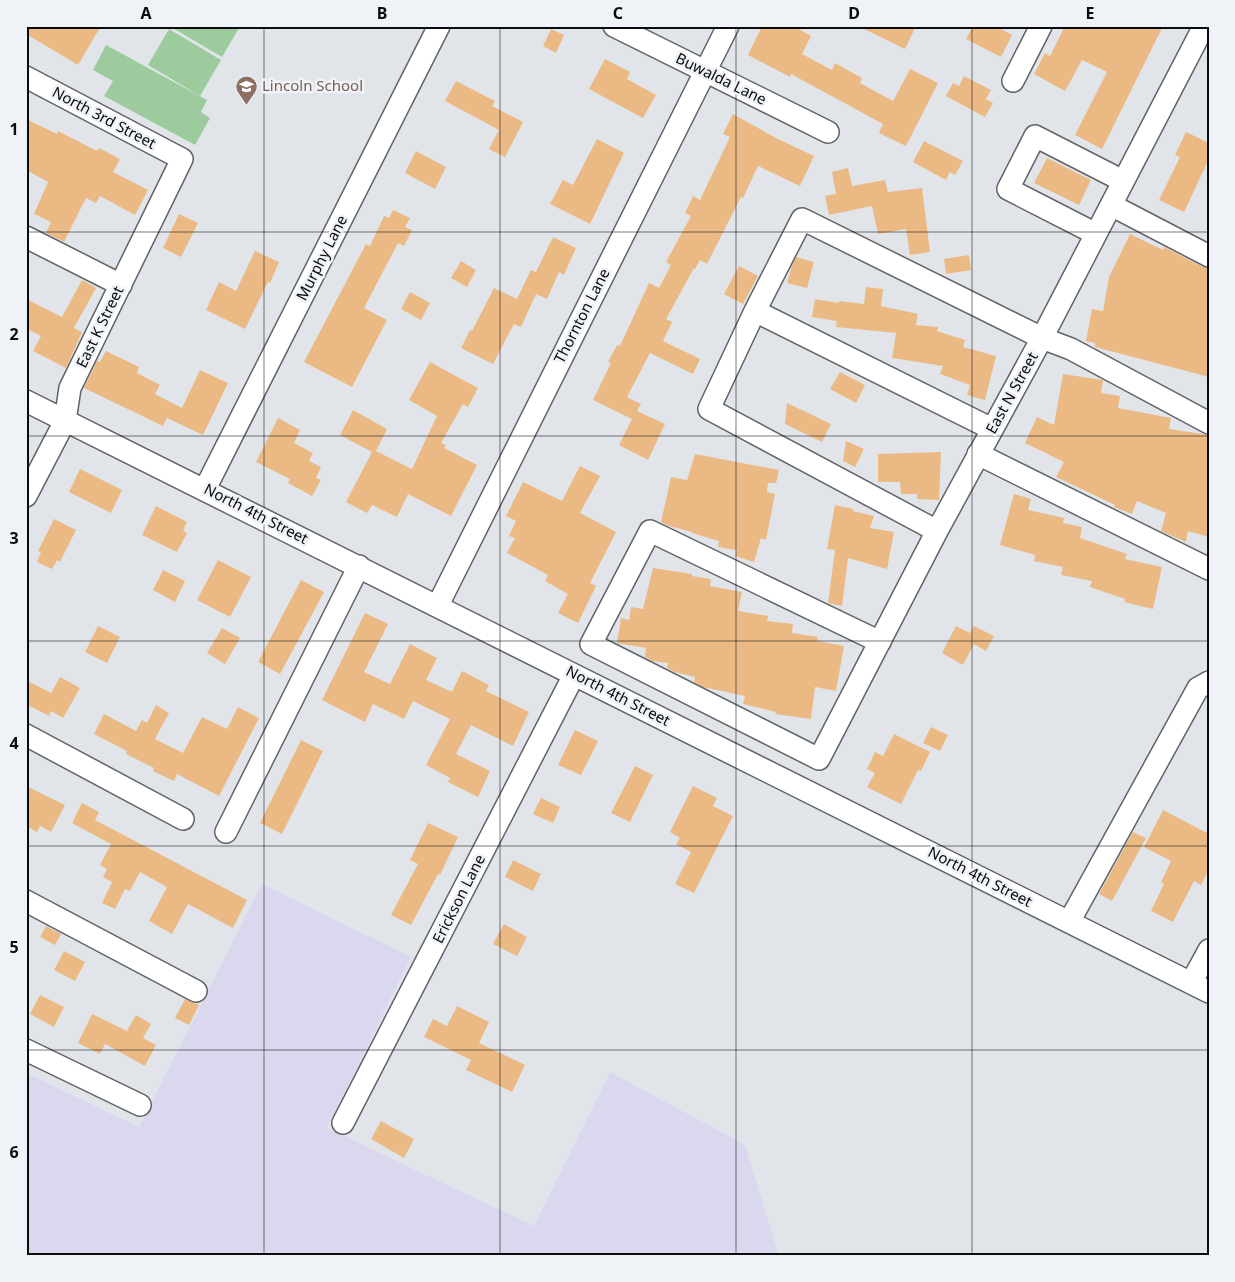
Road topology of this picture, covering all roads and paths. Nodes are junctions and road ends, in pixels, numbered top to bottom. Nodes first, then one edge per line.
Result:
1 (439, 26) edge
2 (614, 26) edge
3 (728, 26) edge
4 (1040, 26) edge
5 (1204, 26) edge
6 (705, 71) junction
7 (26, 77) edge
8 (1013, 80) dead end
9 (828, 132) dead end
10 (182, 159) joint
11 (1123, 181) junction
12 (1111, 205) junction
13 (1096, 234) junction
14 (26, 237) edge
15 (1209, 256) edge
16 (120, 285) junction
17 (755, 312) junction
18 (1042, 338) junction
19 (26, 401) edge
20 (65, 421) junction
21 (1209, 423) edge
22 (992, 429) junction
23 (978, 454) junction
24 (205, 489) junction
25 (26, 496) edge
26 (937, 531) junction
27 (359, 566) junction
28 (1209, 569) edge
29 (438, 606) junction
30 (880, 642) junction
31 (574, 674) junction
32 (1209, 682) edge
33 (26, 735) edge
34 (183, 819) dead end
35 (226, 832) dead end
36 (26, 901) edge
37 (1069, 922) junction
38 (1209, 950) edge
39 (1200, 988) edge
40 (196, 991) dead end
41 (26, 1050) edge
42 (140, 1105) dead end
43 (343, 1123) dead end

1 - 24 street, Murphy Lane
2 - 6 street, Buwalda Lane
3 - 6 street, Thornton Lane
4 - 8 street
5 - 11 street, East N Street
6 - 9 street, Buwalda Lane
6 - 29 street, Thornton Lane
7 - 10 street, North 3rd Street
10 - 16 street, East K Street
11 - 12 street, East N Street
11 - 13 street
12 - 13 street, East N Street
12 - 15 street
13 - 18 street, East N Street
14 - 16 street
16 - 20 street, East K Street
17 - 18 street
17 - 22 street
17 - 26 street
18 - 21 street
18 - 22 street, East N Street
19 - 20 street, North 4th Street
20 - 24 street, North 4th Street
20 - 25 street, East K Street
22 - 23 street, East N Street
23 - 26 street, East N Street
23 - 28 street
24 - 27 street, North 4th Street
26 - 30 street, East N Street
27 - 29 street, North 4th Street
27 - 35 street
29 - 31 street, North 4th Street
30 - 30 street, East N Street
31 - 37 street, North 4th Street
31 - 43 street, Erickson Lane
32 - 37 street
33 - 34 street
36 - 40 street
37 - 39 street, North 4th Street
38 - 39 street
41 - 42 street

